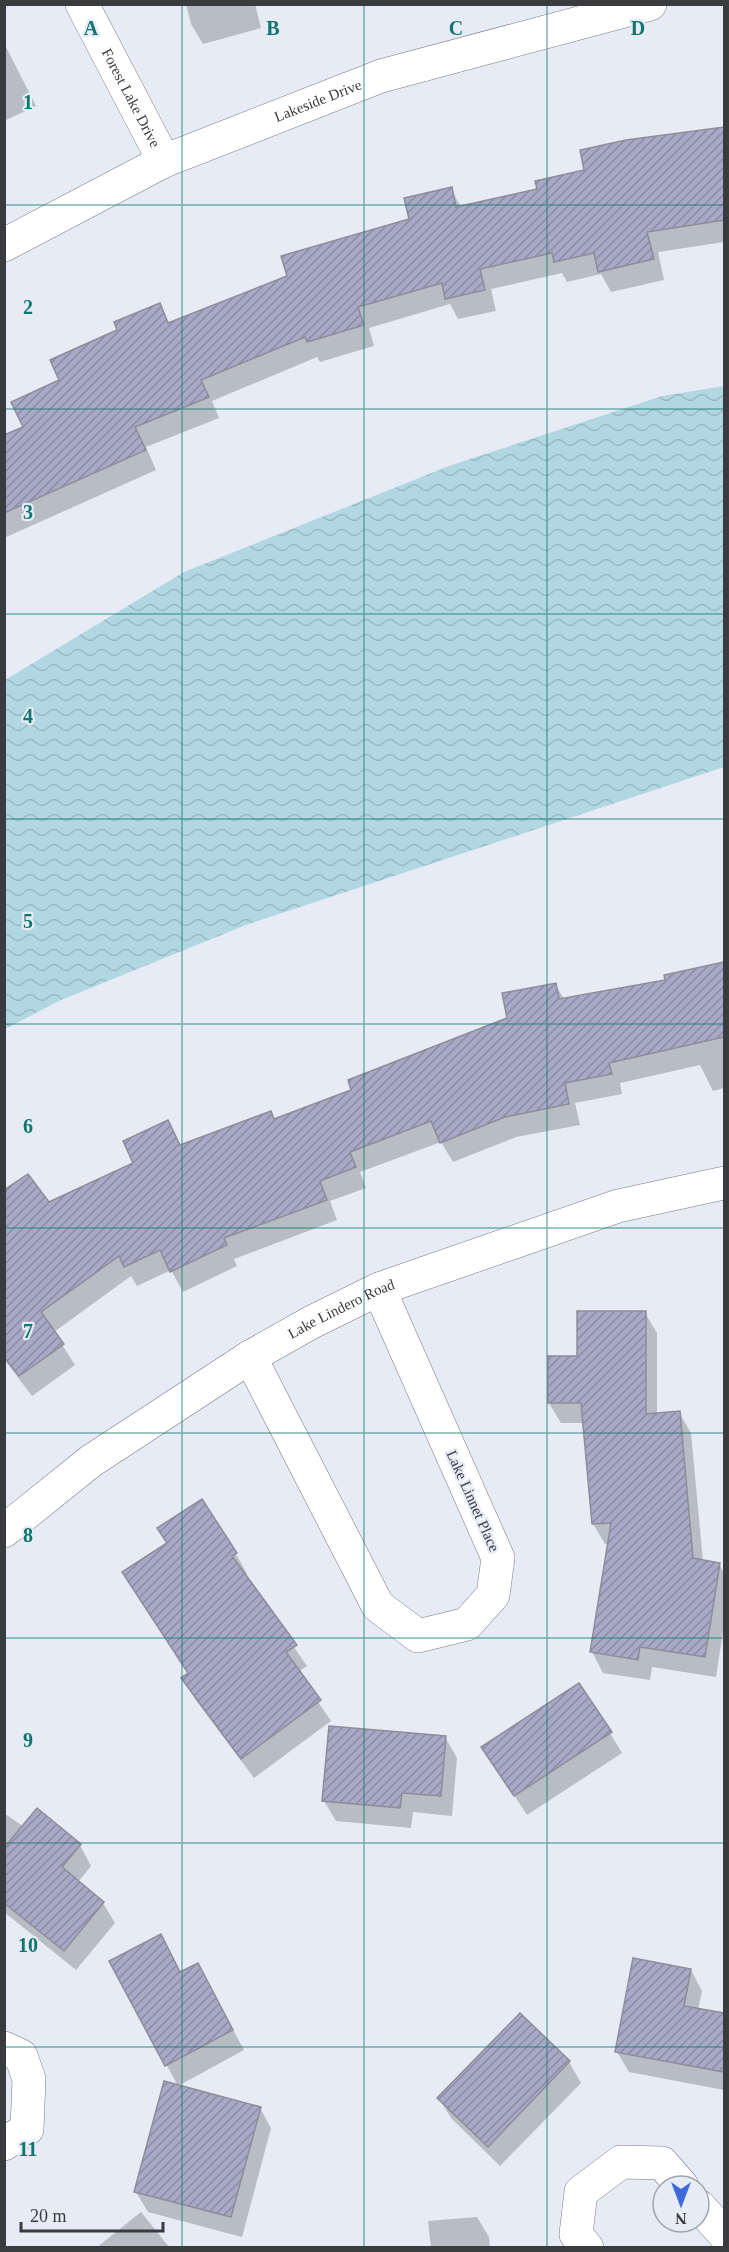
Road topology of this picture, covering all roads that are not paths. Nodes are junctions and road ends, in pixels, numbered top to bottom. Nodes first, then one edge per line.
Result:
1 (82, 4) edge
2 (650, 4) edge
3 (164, 161) junction
4 (4, 245) edge
5 (724, 1183) edge
6 (380, 1289) junction
7 (250, 1357) junction
8 (4, 1531) edge
9 (4, 2048) edge
10 (4, 2144) edge
11 (672, 2174) edge
12 (711, 2220) edge
13 (724, 2235) edge
14 (587, 2247) edge

1 - 3 street, Forest Lake Drive
2 - 3 street, Lakeside Drive
3 - 4 street, Lakeside Drive
5 - 6 street, Lake Lindero Road
6 - 7 street, Lake Lindero Road
6 - 7 street, Lake Linnet Place
7 - 8 street, Lake Lindero Road
9 - 10 street
11 - 14 street
12 - 13 street

